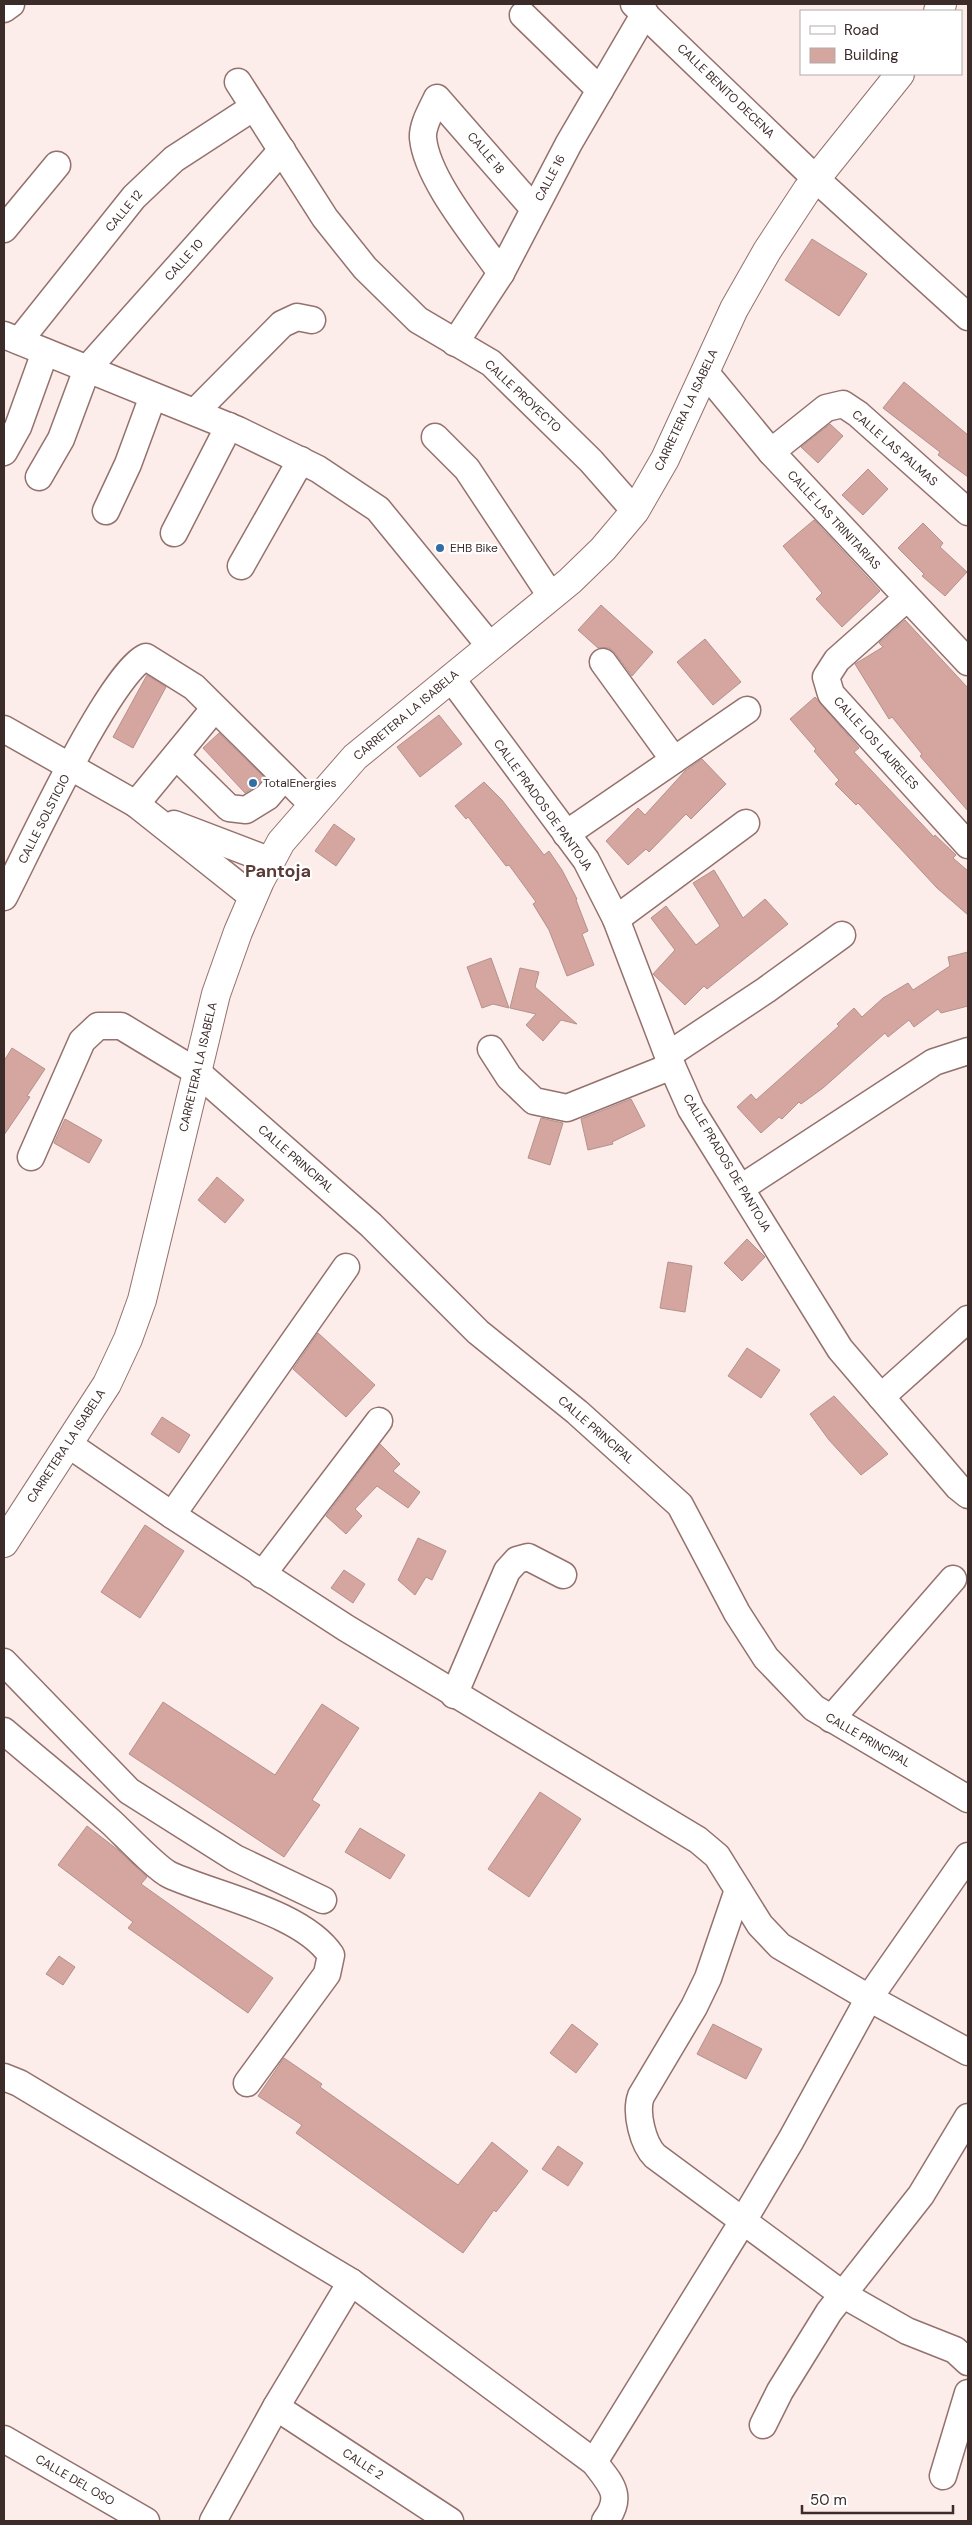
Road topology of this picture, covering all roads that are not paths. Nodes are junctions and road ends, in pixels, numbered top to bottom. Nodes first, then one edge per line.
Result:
1 (11, 4) edge
2 (640, 8) edge
3 (4, 9) edge
4 (523, 15) dead end
5 (899, 75) edge
6 (238, 82) dead end
7 (600, 90) junction
8 (254, 107) junction
9 (282, 150) junction
10 (57, 165) dead end
11 (816, 179) junction
12 (534, 209) junction
13 (4, 229) edge
14 (501, 273) junction
15 (968, 317) edge
16 (312, 320) dead end
17 (11, 338) edge
18 (455, 343) junction
19 (45, 352) junction
20 (87, 369) junction
21 (705, 372) junction
22 (153, 396) junction
23 (195, 412) junction
24 (229, 426) junction
25 (435, 437) dead end
26 (4, 452) edge
27 (771, 452) junction
28 (301, 460) junction
29 (39, 477) dead end
30 (106, 511) dead end
31 (635, 511) junction
32 (968, 512) edge
33 (174, 533) dead end
34 (241, 566) dead end
35 (551, 596) junction
36 (907, 598) junction
37 (490, 646) junction
38 (603, 662) dead end
39 (968, 662) edge
40 (451, 678) junction
41 (214, 709) junction
42 (747, 710) dead end
43 (4, 729) edge
44 (176, 756) junction
45 (674, 760) junction
46 (71, 768) junction
47 (284, 777) junction
48 (312, 804) junction
49 (143, 809) junction
50 (746, 823) dead end
51 (566, 834) junction
52 (968, 844) edge
53 (271, 861) junction
54 (4, 897) edge
55 (253, 897) junction
56 (616, 919) junction
57 (842, 935) dead end
58 (491, 1049) dead end
59 (968, 1051) edge
60 (670, 1060) junction
61 (197, 1072) junction
62 (31, 1157) dead end
63 (741, 1188) junction
64 (346, 1267) dead end
65 (968, 1319) edge
66 (881, 1397) junction
67 (379, 1421) dead end
68 (68, 1444) junction
69 (968, 1495) edge
70 (172, 1515) junction
71 (4, 1543) edge
72 (262, 1575) junction
73 (563, 1575) dead end
74 (953, 1579) dead end
75 (4, 1662) edge
76 (454, 1695) junction
77 (830, 1718) junction
78 (4, 1731) edge
79 (968, 1799) edge
80 (968, 1856) edge
81 (738, 1890) junction
82 (322, 1900) dead end
83 (869, 1998) junction
84 (968, 2052) edge
85 (4, 2077) edge
86 (247, 2082) dead end
87 (968, 2117) edge
88 (743, 2221) junction
89 (351, 2282) junction
90 (842, 2294) junction
91 (968, 2362) edge
92 (968, 2393) edge
93 (276, 2407) junction
94 (763, 2425) dead end
95 (4, 2439) edge
96 (594, 2462) junction
97 (943, 2476) dead end
98 (146, 2521) edge
99 (212, 2521) edge
100 (450, 2521) edge
101 (605, 2521) edge

1 - 3 street
2 - 7 street, CALLE 16
2 - 11 street, CALLE BENITO DECENA
4 - 7 street
5 - 11 main road, CARRETERA LA ISABELA
6 - 8 street, CALLE PROYECTO
7 - 12 street, CALLE 16
8 - 9 street, CALLE PROYECTO
8 - 17 street, CALLE 12
9 - 18 street, CALLE PROYECTO
9 - 20 street, CALLE 10
10 - 13 street
11 - 15 street, CALLE BENITO DECENA
11 - 21 main road, CARRETERA LA ISABELA
12 - 14 street, CALLE 16
12 - 14 street, CALLE 18
14 - 18 street, CALLE 16
16 - 23 street
17 - 19 street
18 - 31 street, CALLE PROYECTO
19 - 20 street
19 - 26 street
20 - 22 street
20 - 29 street
21 - 27 street, CALLE LAS TRINITARIAS
21 - 31 main road, CARRETERA LA ISABELA
22 - 23 street
22 - 30 street
23 - 24 street
24 - 28 street
24 - 33 street
25 - 35 street
27 - 32 street, CALLE LAS PALMAS
27 - 36 street, CALLE LAS TRINITARIAS
28 - 34 street
28 - 37 street
31 - 35 main road, CARRETERA LA ISABELA
35 - 37 main road, CARRETERA LA ISABELA
36 - 39 street, CALLE LAS TRINITARIAS
36 - 52 street, CALLE LOS LAURELES
37 - 40 main road, CARRETERA LA ISABELA
38 - 45 street
40 - 48 main road, CARRETERA LA ISABELA
40 - 51 street, CALLE PRADOS DE PANTOJA
41 - 44 street
41 - 46 street, CALLE SOLSTICIO
41 - 47 street
42 - 45 street
43 - 46 street
44 - 47 street
44 - 49 street
45 - 51 street
46 - 49 street
46 - 54 street, CALLE SOLSTICIO
47 - 48 street
48 - 53 main road, CARRETERA LA ISABELA
49 - 53 street
49 - 55 street
50 - 56 street
51 - 56 street, CALLE PRADOS DE PANTOJA
53 - 55 main road, CARRETERA LA ISABELA
55 - 61 main road, CARRETERA LA ISABELA
56 - 60 street, CALLE PRADOS DE PANTOJA
57 - 60 street
58 - 60 street
59 - 63 street
60 - 63 street, CALLE PRADOS DE PANTOJA
61 - 62 street, CALLE PRINCIPAL
61 - 68 main road, CARRETERA LA ISABELA
61 - 77 street, CALLE PRINCIPAL
63 - 66 street, CALLE PRADOS DE PANTOJA
64 - 70 street
65 - 66 street
66 - 69 street, CALLE PRADOS DE PANTOJA
67 - 72 street
68 - 70 street
68 - 71 main road, CARRETERA LA ISABELA
70 - 72 street
72 - 76 street
73 - 76 street
74 - 77 street
75 - 82 street
76 - 81 street
77 - 79 street, CALLE PRINCIPAL
78 - 86 street
80 - 83 street
81 - 83 street
81 - 88 street
83 - 84 street
83 - 88 street
85 - 89 street
87 - 90 street
88 - 90 street
88 - 96 street
89 - 93 street
89 - 96 street
90 - 91 street
90 - 94 street
92 - 97 street
93 - 99 street
93 - 100 street, CALLE 2
95 - 98 street, CALLE DEL OSO
96 - 101 street

